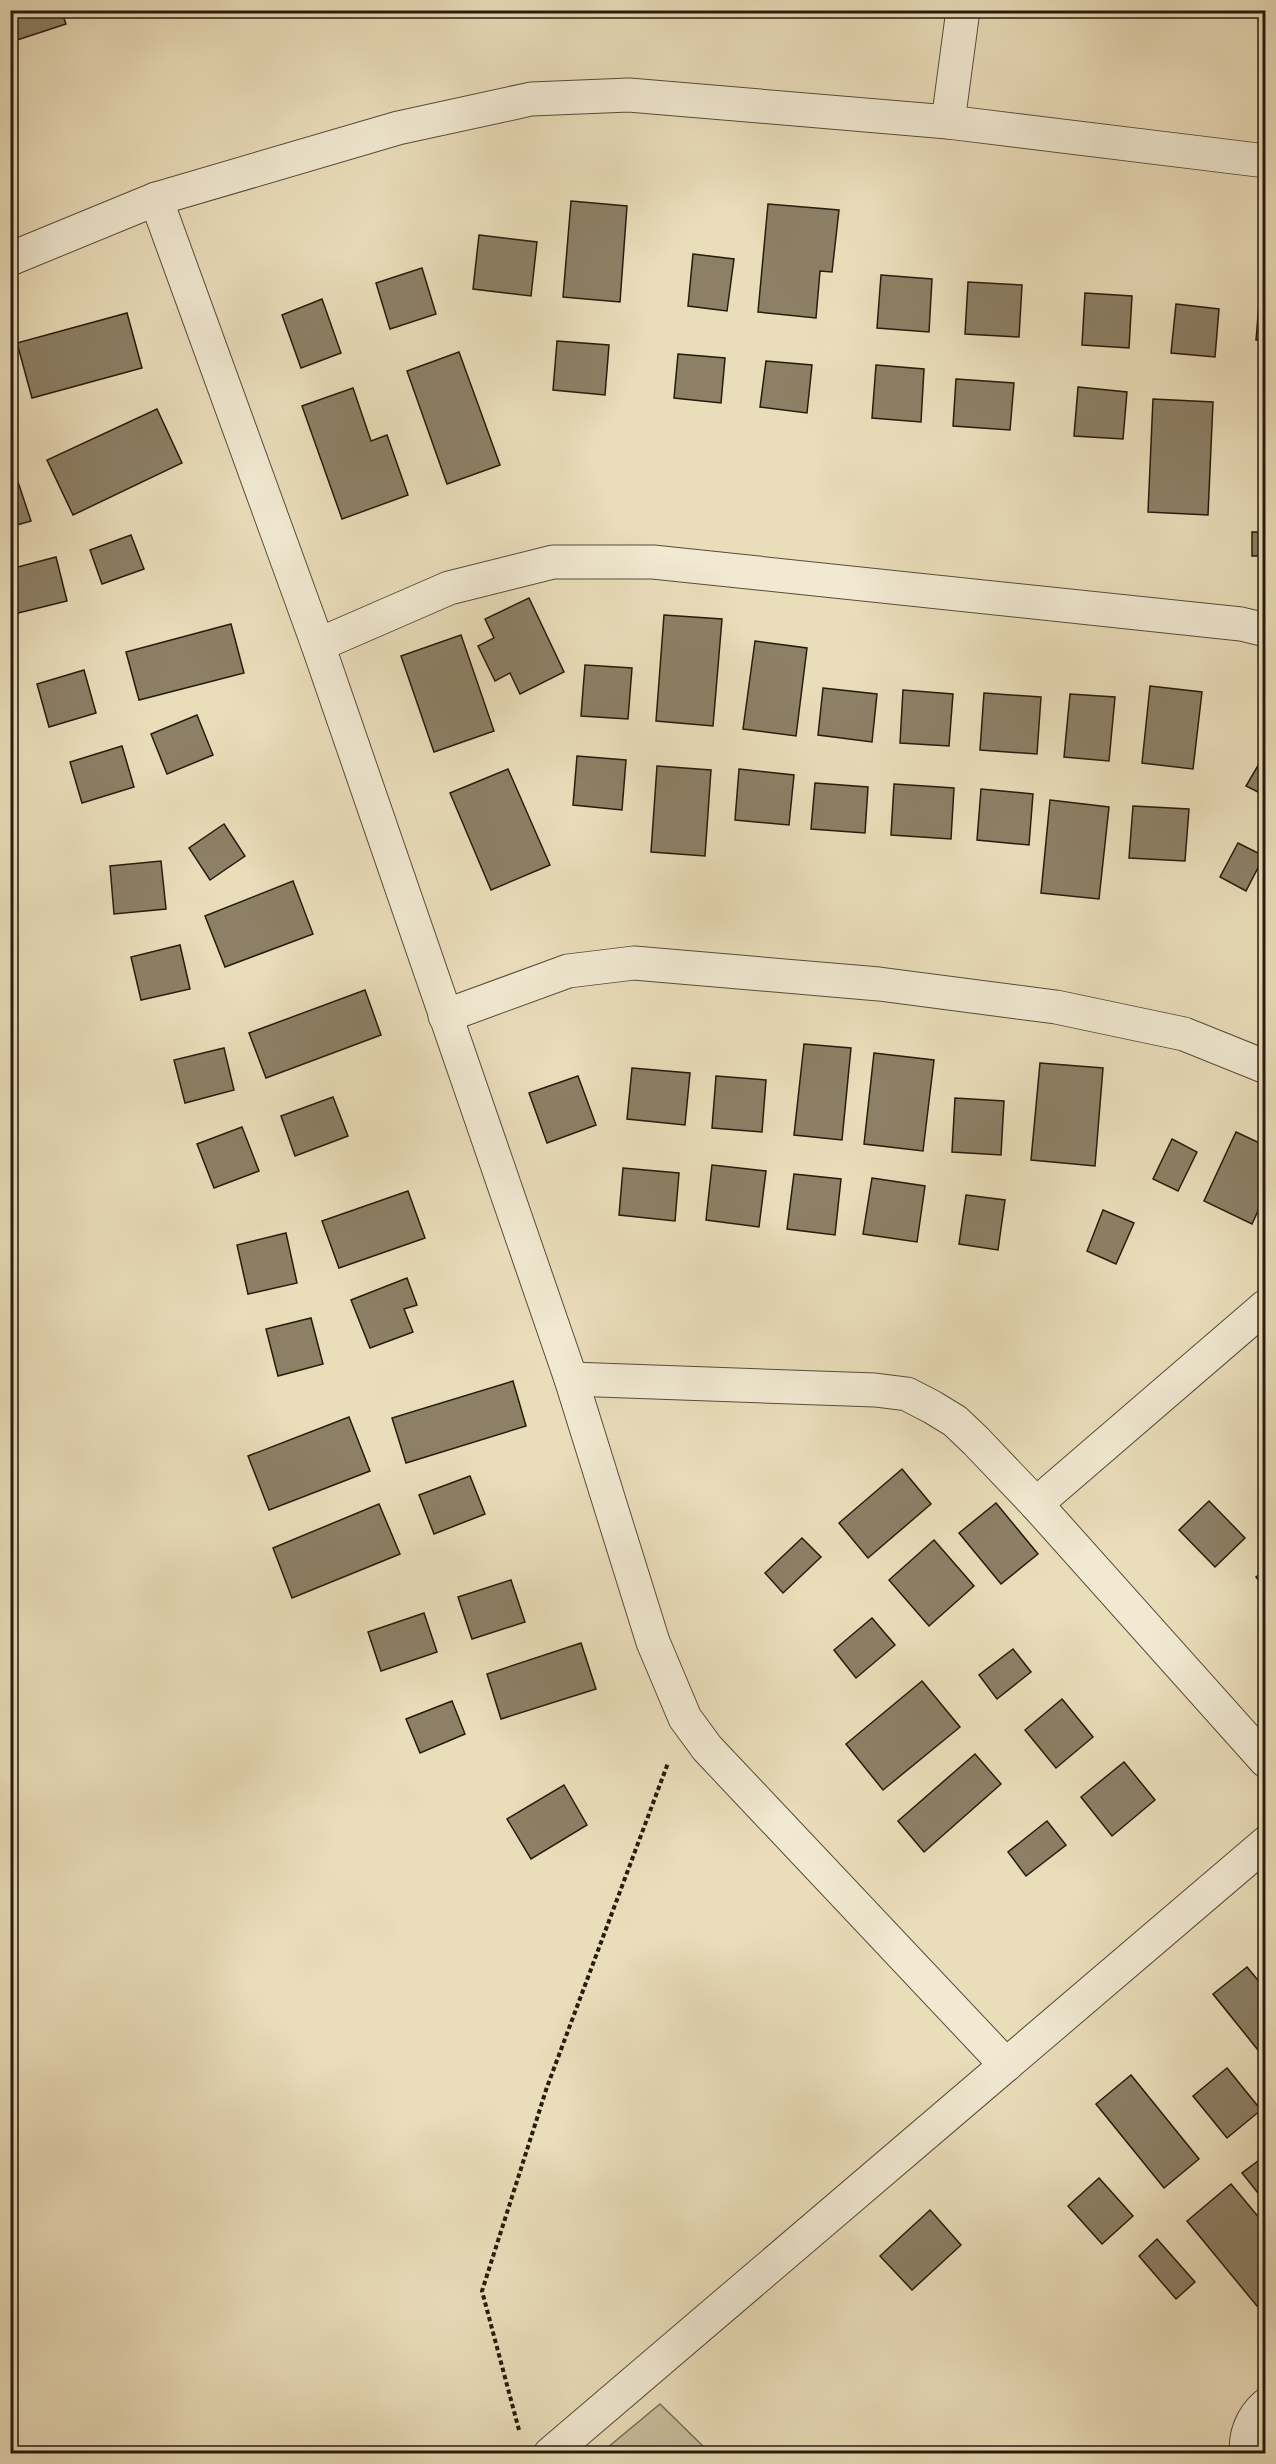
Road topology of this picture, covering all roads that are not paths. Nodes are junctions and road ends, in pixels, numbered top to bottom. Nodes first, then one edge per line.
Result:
1 (963, 10) edge
2 (948, 122) junction
3 (1266, 161) edge
4 (156, 199) junction
5 (10, 259) edge
6 (1266, 630) edge
7 (318, 645) junction
8 (445, 1016) junction
9 (1266, 1067) edge
10 (1266, 1306) edge
11 (572, 1379) junction
12 (1036, 1504) junction
13 (1266, 1761) edge
14 (1266, 1843) edge
15 (1006, 2065) junction
16 (1266, 2405) edge
17 (550, 2454) edge
18 (1247, 2454) edge

1 - 2 street
2 - 3 street
2 - 4 street
4 - 5 street
4 - 7 street
6 - 7 street
7 - 8 street
8 - 9 street
8 - 11 street
10 - 12 street
11 - 12 street
11 - 15 street
12 - 13 street
14 - 15 street
15 - 17 street
16 - 18 street

